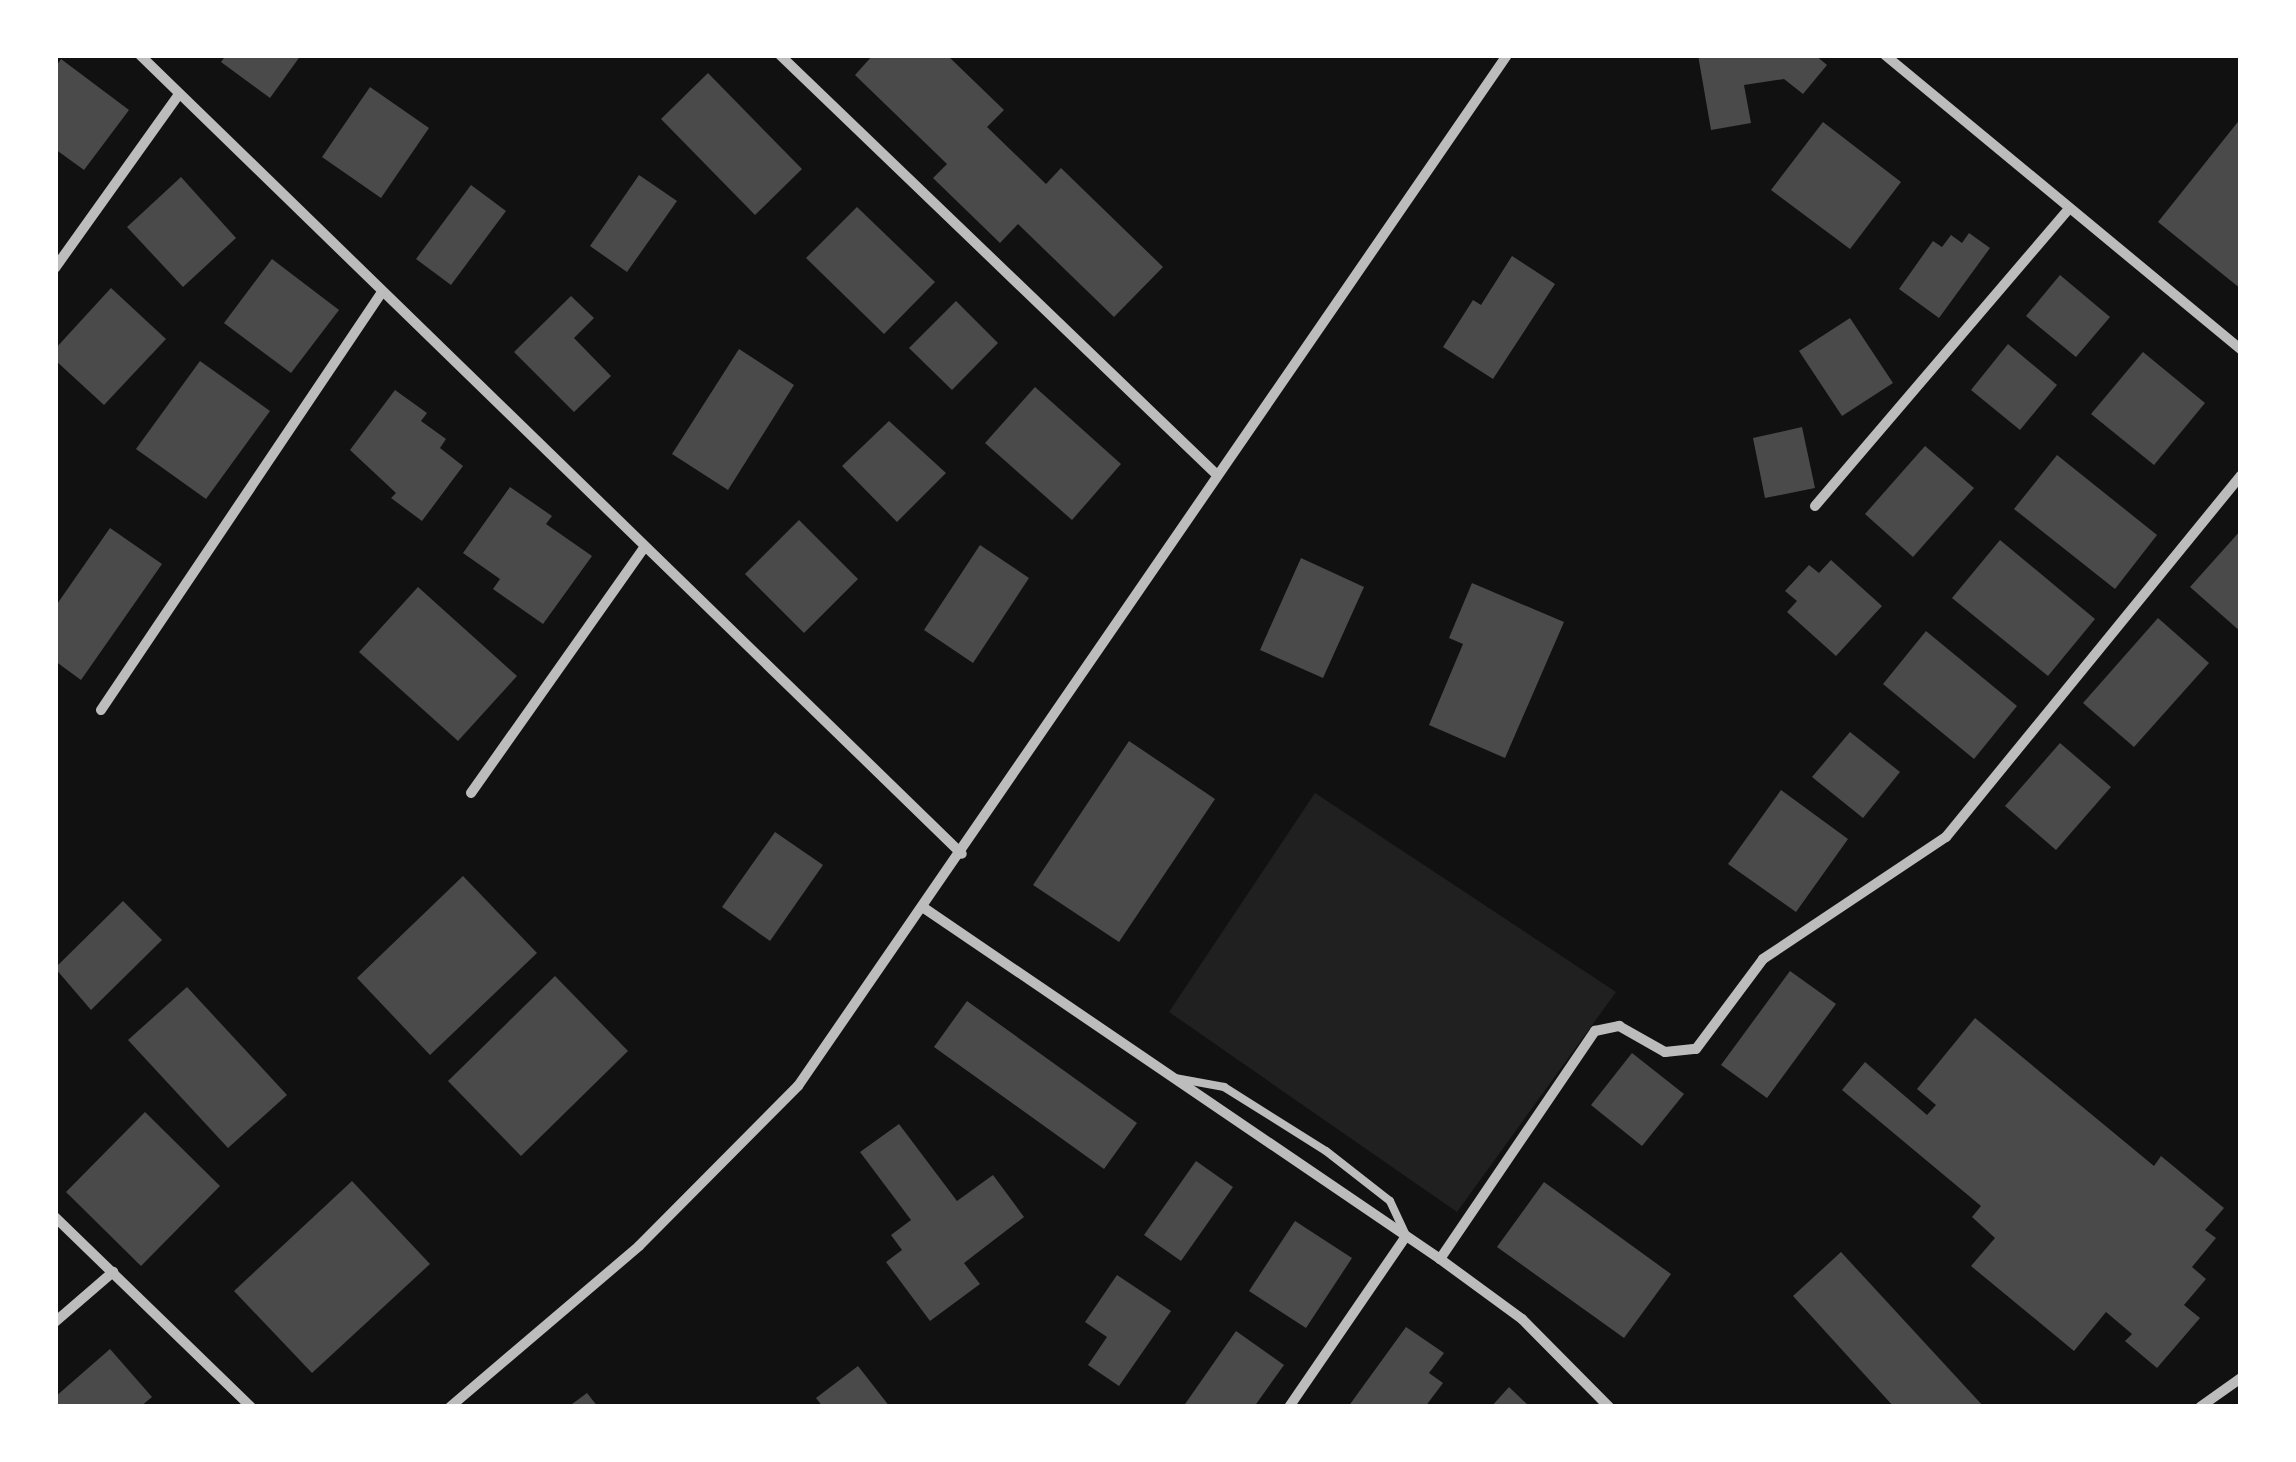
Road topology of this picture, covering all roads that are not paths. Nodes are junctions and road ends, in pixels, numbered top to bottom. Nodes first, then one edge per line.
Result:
1 (140, 55) edge
2 (780, 55) edge
3 (1507, 55) edge
4 (1885, 55) edge
5 (179, 94) junction
6 (2068, 210) junction
7 (55, 268) edge
8 (382, 292) junction
9 (2241, 350) edge
10 (1217, 475) junction
11 (2241, 476) edge
12 (1816, 506) dead end
13 (644, 548) junction
14 (102, 710) dead end
15 (471, 793) dead end
16 (962, 854) junction
17 (924, 908) junction
18 (1168, 1078) junction
19 (55, 1217) edge
20 (1406, 1236) junction
21 (1440, 1259) junction
22 (113, 1272) junction
23 (55, 1322) edge
24 (2241, 1378) edge
25 (252, 1407) edge
26 (450, 1407) edge
27 (1290, 1407) edge
28 (1610, 1407) edge
29 (2200, 1407) edge

1 - 5 street
2 - 10 street
3 - 10 street
4 - 6 street
5 - 7 street
5 - 8 street
6 - 9 street
6 - 12 street
8 - 13 street
8 - 14 street
10 - 16 street
11 - 21 street
13 - 15 street
13 - 16 street
16 - 17 street
17 - 18 street
17 - 26 street
18 - 20 street
18 - 20 lane
19 - 22 street
20 - 21 street
20 - 27 street
21 - 28 street
22 - 23 street
22 - 25 street
24 - 29 street

